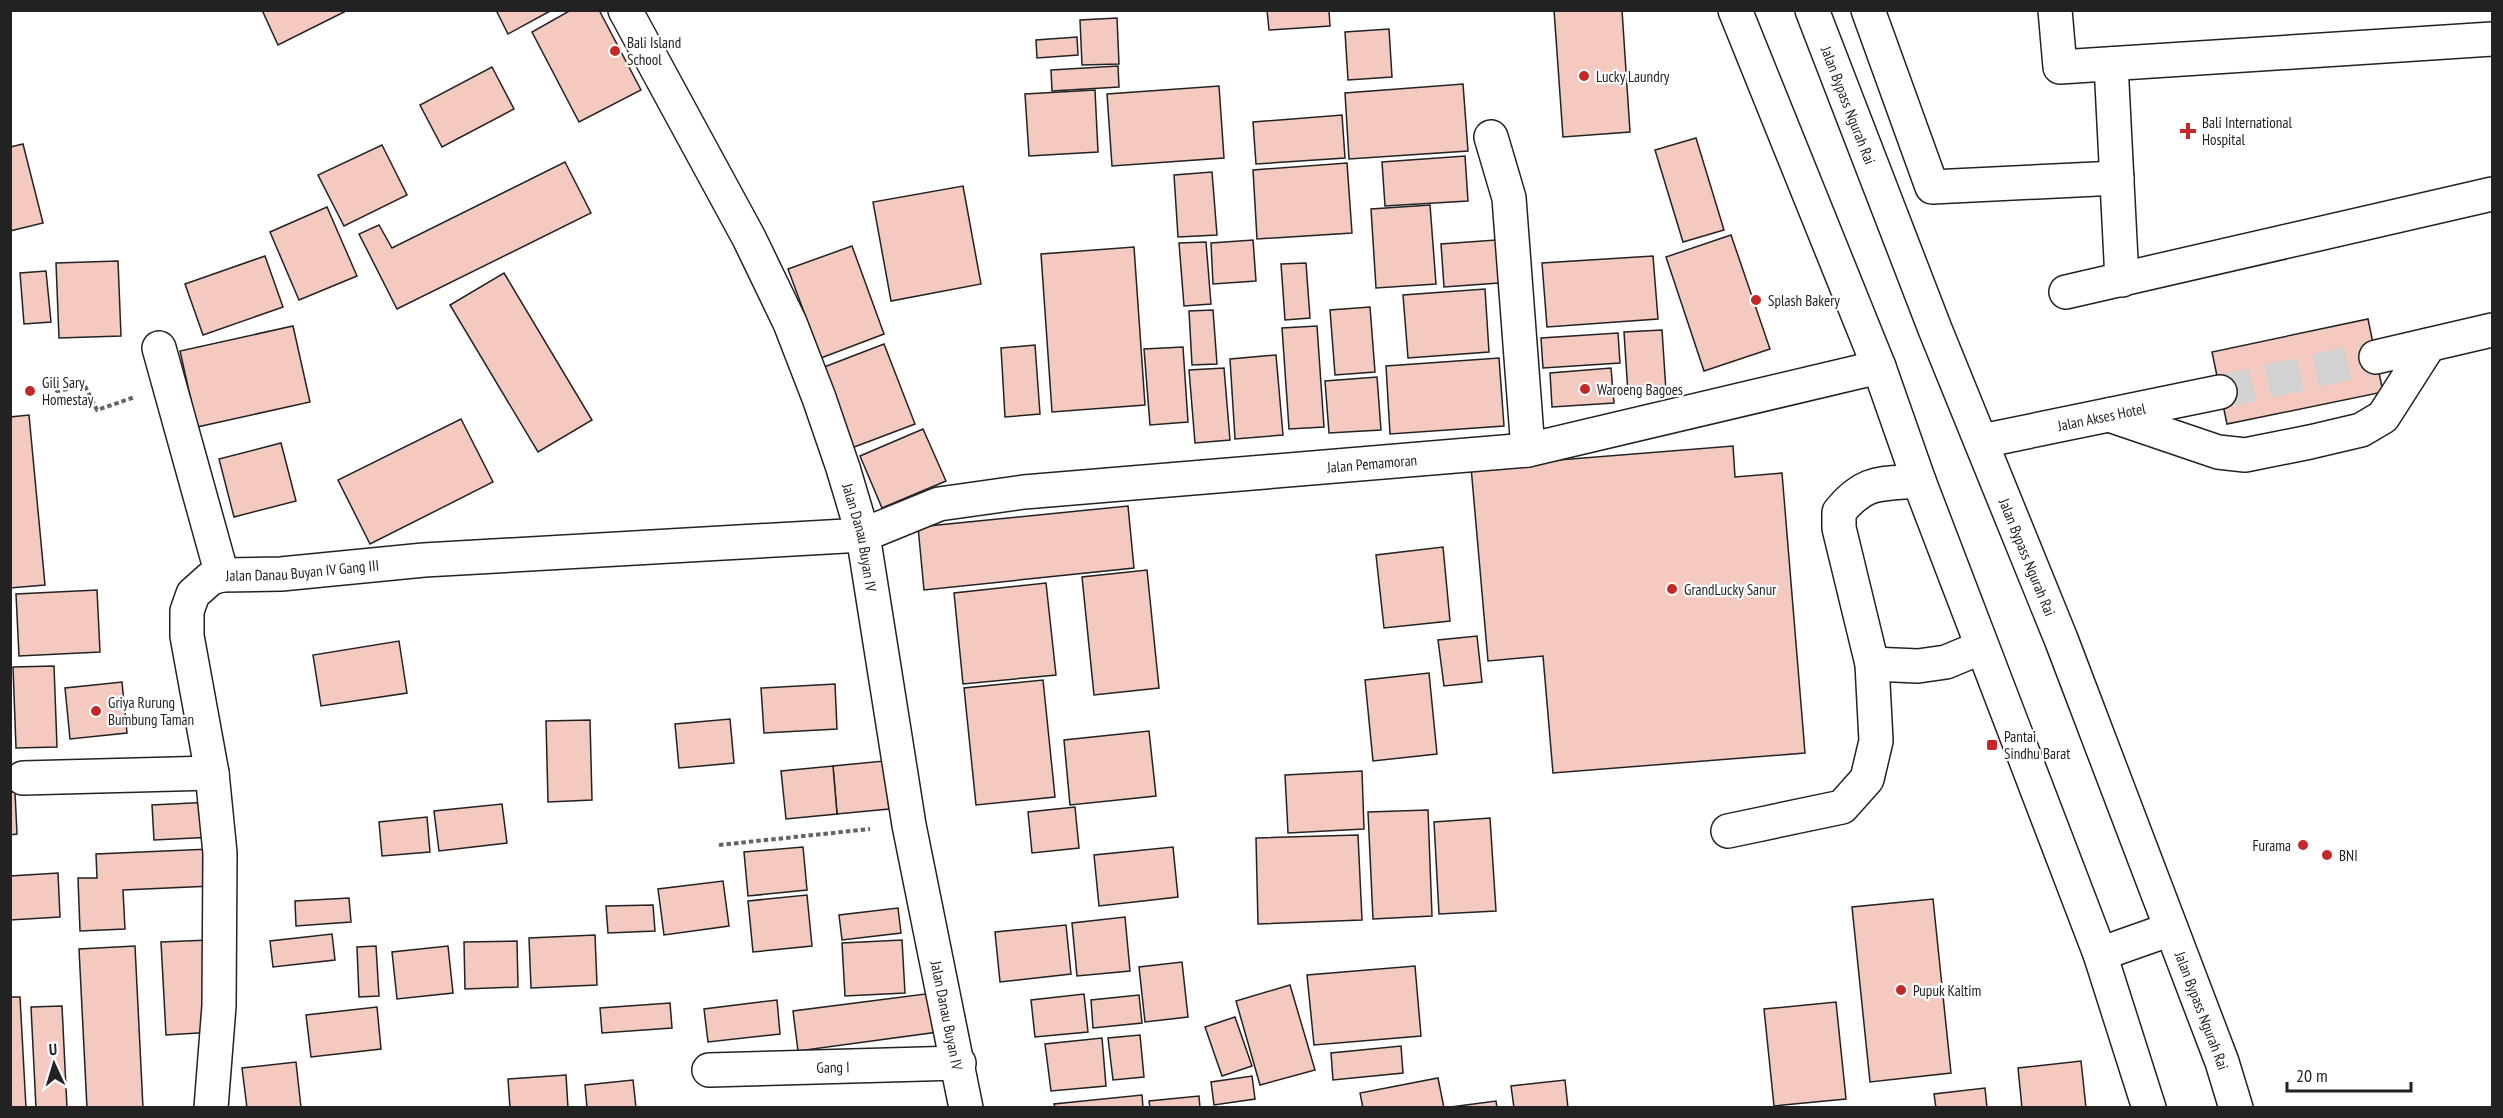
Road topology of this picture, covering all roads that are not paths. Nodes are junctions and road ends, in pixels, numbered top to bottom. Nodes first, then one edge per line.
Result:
1 (625, 10) edge
2 (1734, 10) edge
3 (1812, 10) edge
4 (1868, 10) edge
5 (2055, 10) edge
6 (2493, 39) edge
7 (2111, 64) junction
8 (1491, 136) dead end
9 (2117, 178) junction
10 (2493, 194) edge
11 (2122, 280) junction
12 (2066, 292) dead end
13 (2493, 330) edge
14 (2430, 345) junction
15 (159, 348) dead end
16 (2376, 357) tunnel mouth
17 (1879, 367) junction
18 (2220, 392) tunnel mouth
19 (2109, 415) junction
20 (1982, 441) junction
21 (1527, 450) junction
22 (1919, 481) junction
23 (863, 535) junction
24 (222, 575) junction
25 (1982, 647) junction
26 (1872, 664) junction
27 (212, 773) junction
28 (22, 778) dead end
29 (1728, 831) dead end
30 (2171, 929) junction
31 (2100, 954) junction
32 (959, 1063) junction
33 (709, 1070) dead end
34 (211, 1107) edge
35 (966, 1107) edge
36 (2149, 1107) edge
37 (2236, 1107) edge

1 - 23 main road, Jalan Danau Buyan IV
2 - 17 main road
3 - 20 main road, Jalan Bypass Ngurah Rai
4 - 9 main road
5 - 7 main road
6 - 7 main road
7 - 9 main road
8 - 21 main road
9 - 11 main road
10 - 11 main road
11 - 12 main road
13 - 14 main road
14 - 16 main road
14 - 19 main road
15 - 24 main road
17 - 21 main road, Jalan Pemamoran
17 - 22 main road
18 - 19 main road, Jalan Akses Hotel
19 - 20 main road, Jalan Akses Hotel
20 - 30 main road, Jalan Bypass Ngurah Rai
21 - 23 main road, Jalan Pemamoran
22 - 25 main road
22 - 26 main road
23 - 24 main road, Jalan Danau Buyan IV Gang III
23 - 32 main road, Jalan Danau Buyan IV
24 - 27 main road, Jalan Danau Buyan IV Gang III
25 - 26 main road
25 - 31 main road
26 - 29 main road
27 - 28 main road
27 - 34 main road, Jalan Danau Buyan IV Gang III
30 - 31 main road
30 - 37 main road, Jalan Bypass Ngurah Rai
31 - 36 main road
32 - 33 main road, Gang I
32 - 35 main road, Jalan Danau Buyan IV

